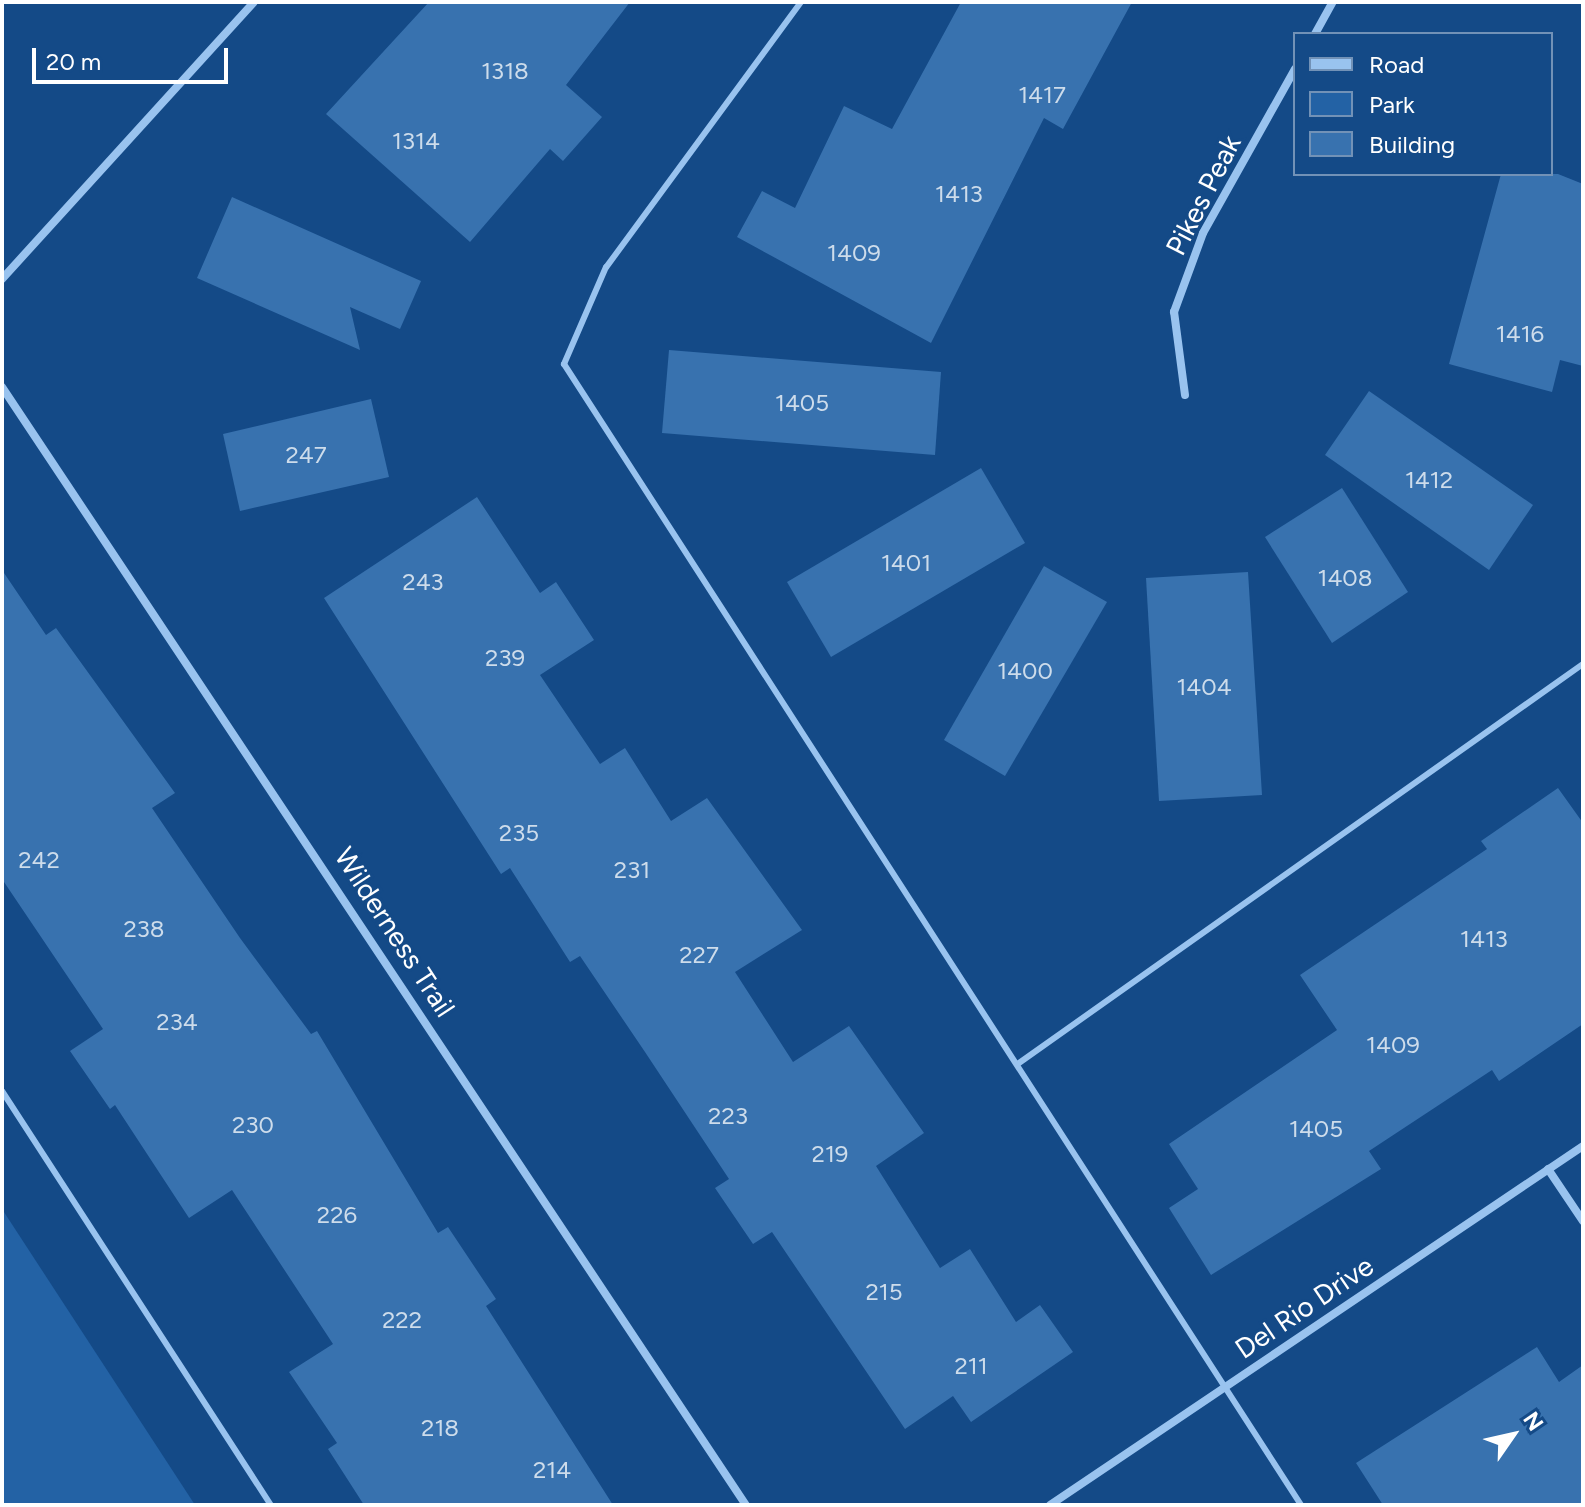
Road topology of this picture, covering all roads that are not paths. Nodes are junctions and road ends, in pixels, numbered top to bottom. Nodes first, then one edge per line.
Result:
1 (254, 2) edge
2 (801, 2) edge
3 (1333, 2) edge
4 (1316, 32) edge
5 (1293, 73) edge
6 (2, 279) edge
7 (2, 387) edge
8 (1185, 395) dead end
9 (1583, 664) edge
10 (1019, 1063) junction
11 (2, 1091) edge
12 (1583, 1146) edge
13 (1548, 1169) junction
14 (1583, 1221) edge
15 (1228, 1385) junction
16 (271, 1505) edge
17 (746, 1505) edge
18 (1050, 1505) edge
19 (1301, 1505) edge

1 - 6 street
2 - 10 lane
3 - 4 street
5 - 8 street, Pikes Peak
7 - 17 street, Wilderness Trail
9 - 10 lane
10 - 15 lane
11 - 16 lane
12 - 13 street, Del Rio Drive
13 - 14 street
13 - 15 street, Del Rio Drive
15 - 18 street, Del Rio Drive
15 - 19 lane

